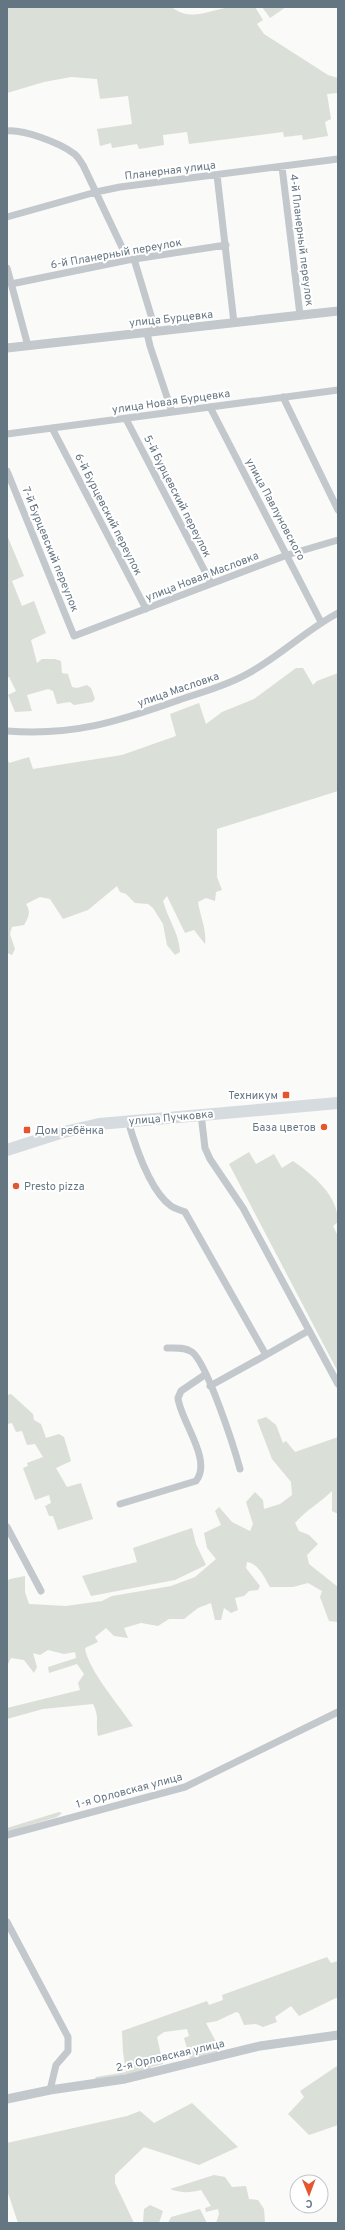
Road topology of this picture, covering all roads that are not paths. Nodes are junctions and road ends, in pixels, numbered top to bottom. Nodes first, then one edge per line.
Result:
1 (7, 131) edge
2 (338, 159) edge
3 (282, 167) junction
4 (217, 175) junction
5 (96, 192) junction
6 (7, 217) edge
7 (226, 245) junction
8 (131, 259) junction
9 (7, 268) edge
10 (11, 284) junction
11 (338, 311) edge
12 (300, 315) junction
13 (234, 323) junction
14 (152, 332) junction
15 (28, 346) junction
16 (7, 348) edge
17 (338, 390) edge
18 (283, 397) junction
19 (210, 407) junction
20 (172, 412) junction
21 (126, 419) junction
22 (52, 428) junction
23 (7, 434) edge
24 (7, 471) edge
25 (338, 510) edge
26 (338, 540) edge
27 (287, 555) junction
28 (211, 583) junction
29 (146, 609) junction
30 (338, 613) edge
31 (321, 622) junction
32 (74, 636) joint
33 (7, 731) edge
34 (338, 1103) edge
35 (201, 1114) junction
36 (128, 1121) junction
37 (7, 1150) edge
38 (308, 1331) junction
39 (167, 1348) dead end
40 (266, 1355) junction
41 (206, 1374) junction
42 (338, 1384) edge
43 (210, 1386) junction
44 (240, 1469) dead end
45 (120, 1504) dead end
46 (7, 1527) edge
47 (41, 1591) dead end
48 (338, 1712) edge
49 (7, 1835) edge
50 (7, 1922) edge
51 (338, 2035) edge
52 (50, 2090) junction
53 (7, 2099) edge

1 - 5 street
2 - 3 street, Планерная улица
3 - 4 street, Планерная улица
3 - 12 street, 4-й Планерный переулок
4 - 5 street, Планерная улица
4 - 7 street
5 - 6 street, Планерная улица
5 - 8 street
7 - 8 street, 6-й Планерный переулок
7 - 13 street
8 - 10 street, 6-й Планерный переулок
8 - 14 street
9 - 10 street
10 - 15 street
11 - 12 street, улица Бурцевка
12 - 13 street, улица Бурцевка
13 - 14 street, улица Бурцевка
14 - 15 street, улица Бурцевка
14 - 20 street
15 - 16 street, улица Бурцевка
17 - 18 street, улица Новая Бурцевка
18 - 19 street, улица Новая Бурцевка
18 - 25 street
19 - 20 street, улица Новая Бурцевка
19 - 27 street, улица Павлуновского
20 - 21 street, улица Новая Бурцевка
21 - 22 street, улица Новая Бурцевка
21 - 28 street, 5-й Бурцевский переулок
22 - 23 street, улица Новая Бурцевка
22 - 29 street, 6-й Бурцевский переулок
24 - 32 street, 7-й Бурцевский переулок
26 - 27 street, улица Новая Масловка
27 - 28 street, улица Новая Масловка
27 - 31 street, улица Павлуновского
28 - 29 street, улица Новая Масловка
29 - 32 street, улица Новая Масловка
30 - 31 street, улица Масловка
31 - 33 street, улица Масловка
34 - 35 main road, улица Пучковка
35 - 36 main road, улица Пучковка
35 - 38 street
36 - 37 main road, улица Пучковка
36 - 40 street
38 - 40 street
38 - 42 street
39 - 41 street
40 - 43 street
41 - 43 street
41 - 45 street
43 - 44 street
46 - 47 street
48 - 49 street, 1-я Орловская улица
50 - 52 street
51 - 52 street, 2-я Орловская улица
52 - 53 street, 2-я Орловская улица

